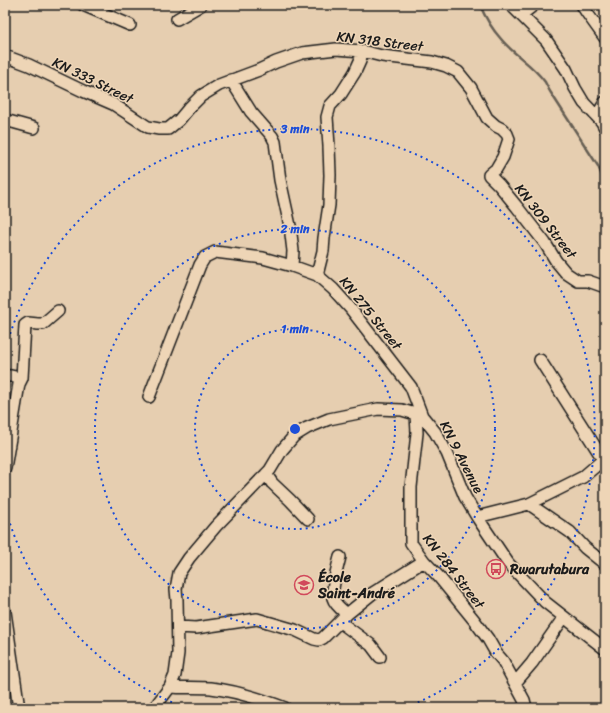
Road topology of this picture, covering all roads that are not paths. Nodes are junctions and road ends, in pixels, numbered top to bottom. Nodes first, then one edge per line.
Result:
1 (83, 5) edge
2 (201, 5) edge
3 (511, 5) edge
4 (534, 5) edge
5 (582, 5) edge
6 (521, 15) junction
7 (177, 18) dead end
8 (130, 25) dead end
9 (605, 38) edge
10 (362, 51) junction
11 (5, 56) edge
12 (231, 80) junction
13 (605, 102) edge
14 (597, 116) junction
15 (5, 120) edge
16 (34, 128) dead end
17 (605, 128) edge
18 (168, 129) joint
19 (489, 176) joint
20 (292, 266) junction
21 (317, 275) junction
22 (605, 287) edge
23 (58, 311) dead end
24 (540, 360) dead end
25 (5, 376) edge
26 (22, 378) junction
27 (149, 397) dead end
28 (419, 415) junction
29 (604, 459) edge
30 (5, 468) edge
31 (266, 474) junction
32 (529, 504) junction
33 (477, 517) junction
34 (308, 519) dead end
35 (340, 557) dead end
36 (424, 561) junction
37 (605, 564) edge
38 (5, 612) edge
39 (564, 617) junction
40 (344, 618) junction
41 (178, 627) junction
42 (605, 649) edge
43 (380, 657) dead end
44 (515, 683) junction
45 (170, 687) junction
46 (17, 708) edge
47 (154, 708) edge
48 (285, 708) edge
49 (526, 708) edge

1 - 8 street
2 - 7 street
3 - 6 street
4 - 6 street
5 - 9 street
6 - 14 street
10 - 12 street, KN 318 Street
10 - 19 street, KN 318 Street
10 - 21 street
11 - 18 street, KN 333 Street
12 - 18 street, KN 318 Street
12 - 20 street
13 - 14 street
14 - 17 street
15 - 16 street
19 - 22 street, KN 309 Street
20 - 21 street, KN 275 Street
20 - 27 street, KN 275 Street
21 - 28 street, KN 275 Street
23 - 26 street
24 - 29 street
25 - 26 street
26 - 30 street
28 - 31 street
28 - 33 street, KN 9 Avenue
28 - 36 street, KN 284 Street
29 - 32 street
31 - 34 street
31 - 41 street
32 - 33 street
32 - 37 street
33 - 39 street, KN 9 Avenue
35 - 40 street
36 - 40 street
36 - 44 street, KN 284 Street
38 - 46 street
39 - 42 street, KN 9 Avenue
39 - 44 street
40 - 41 street
40 - 43 street
41 - 45 street
44 - 49 street, KN 284 Street
45 - 47 street
45 - 48 street

